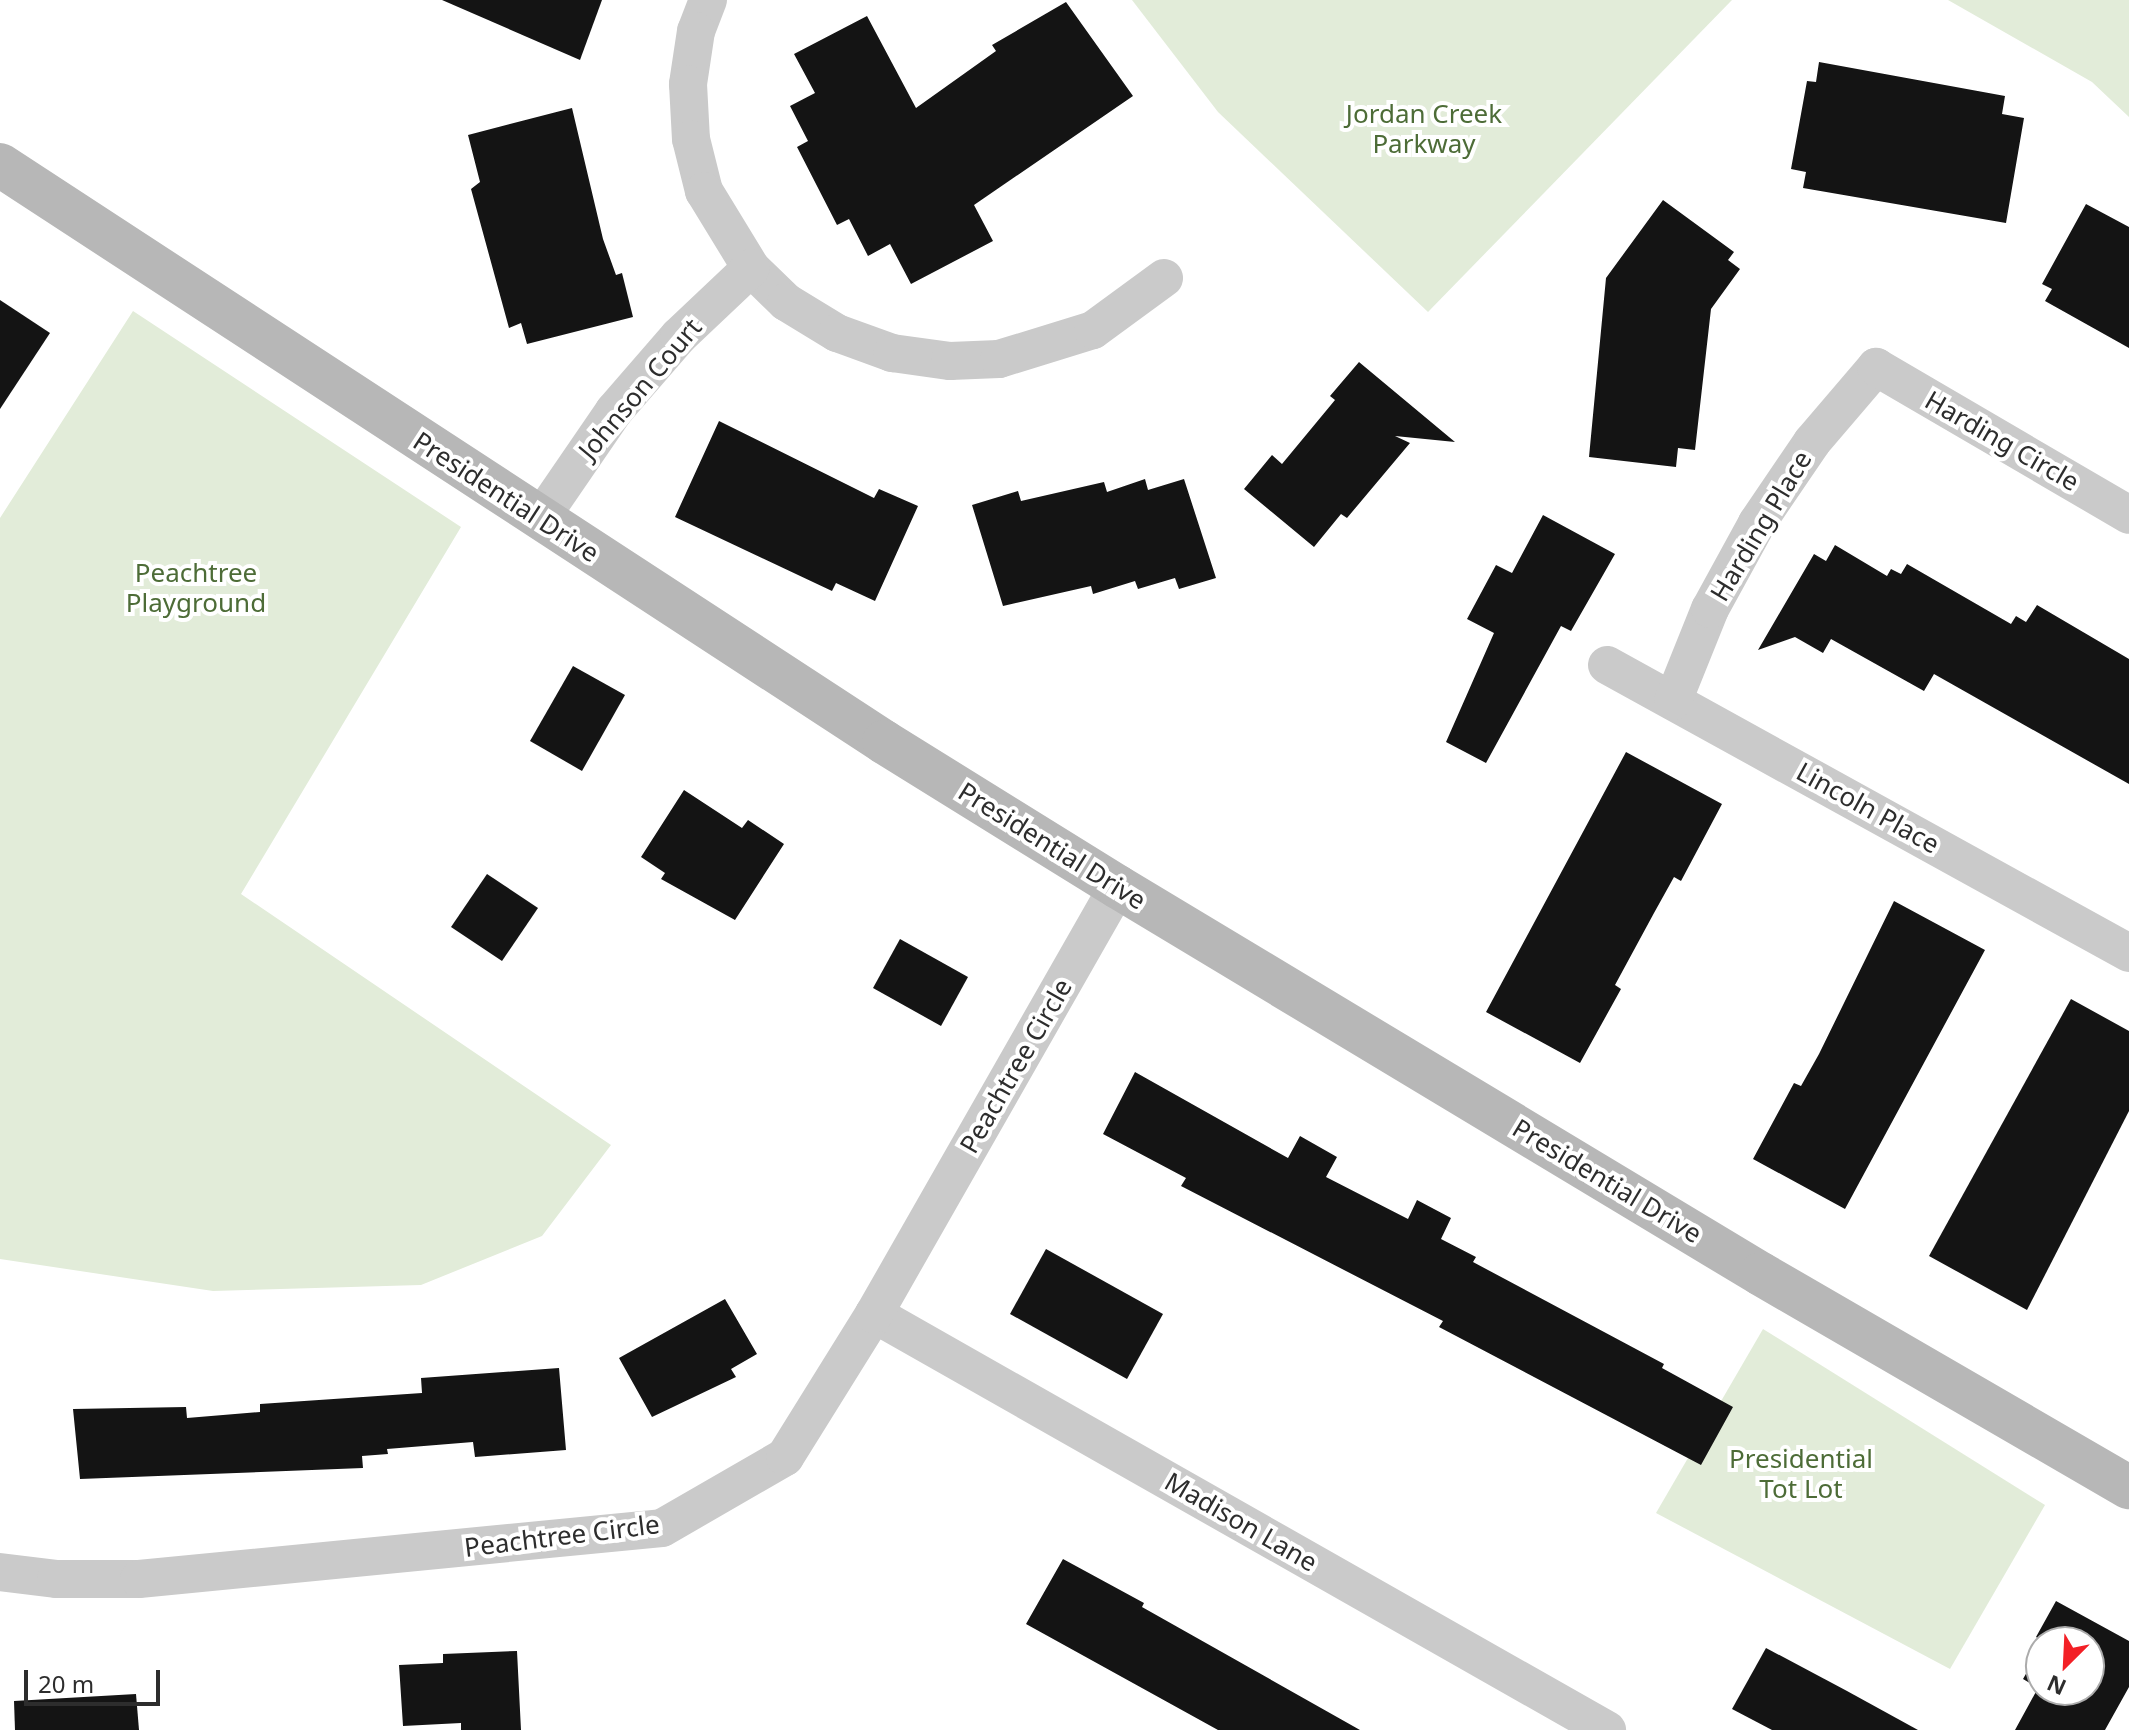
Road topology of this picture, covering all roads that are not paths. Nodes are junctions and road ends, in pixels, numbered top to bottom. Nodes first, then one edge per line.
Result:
1 (708, 0) edge
2 (0, 165) edge
3 (751, 268) junction
4 (1164, 278) dead end
5 (1876, 367) joint
6 (2129, 515) edge
7 (540, 519) junction
8 (1607, 665) dead end
9 (1673, 701) junction
10 (1118, 887) junction
11 (2129, 953) edge
12 (874, 1314) junction
13 (2129, 1487) edge
14 (0, 1572) edge
15 (1607, 1730) edge

1 - 3 street
2 - 7 street, Presidential Drive
3 - 4 street
3 - 7 street, Johnson Court
5 - 6 street, Harding Circle
5 - 9 street, Harding Place
7 - 10 street, Presidential Drive
8 - 9 street, Lincoln Place
9 - 11 street, Lincoln Place
10 - 12 street, Peachtree Circle
10 - 13 street, Presidential Drive
12 - 14 street, Peachtree Circle
12 - 15 street, Madison Lane

